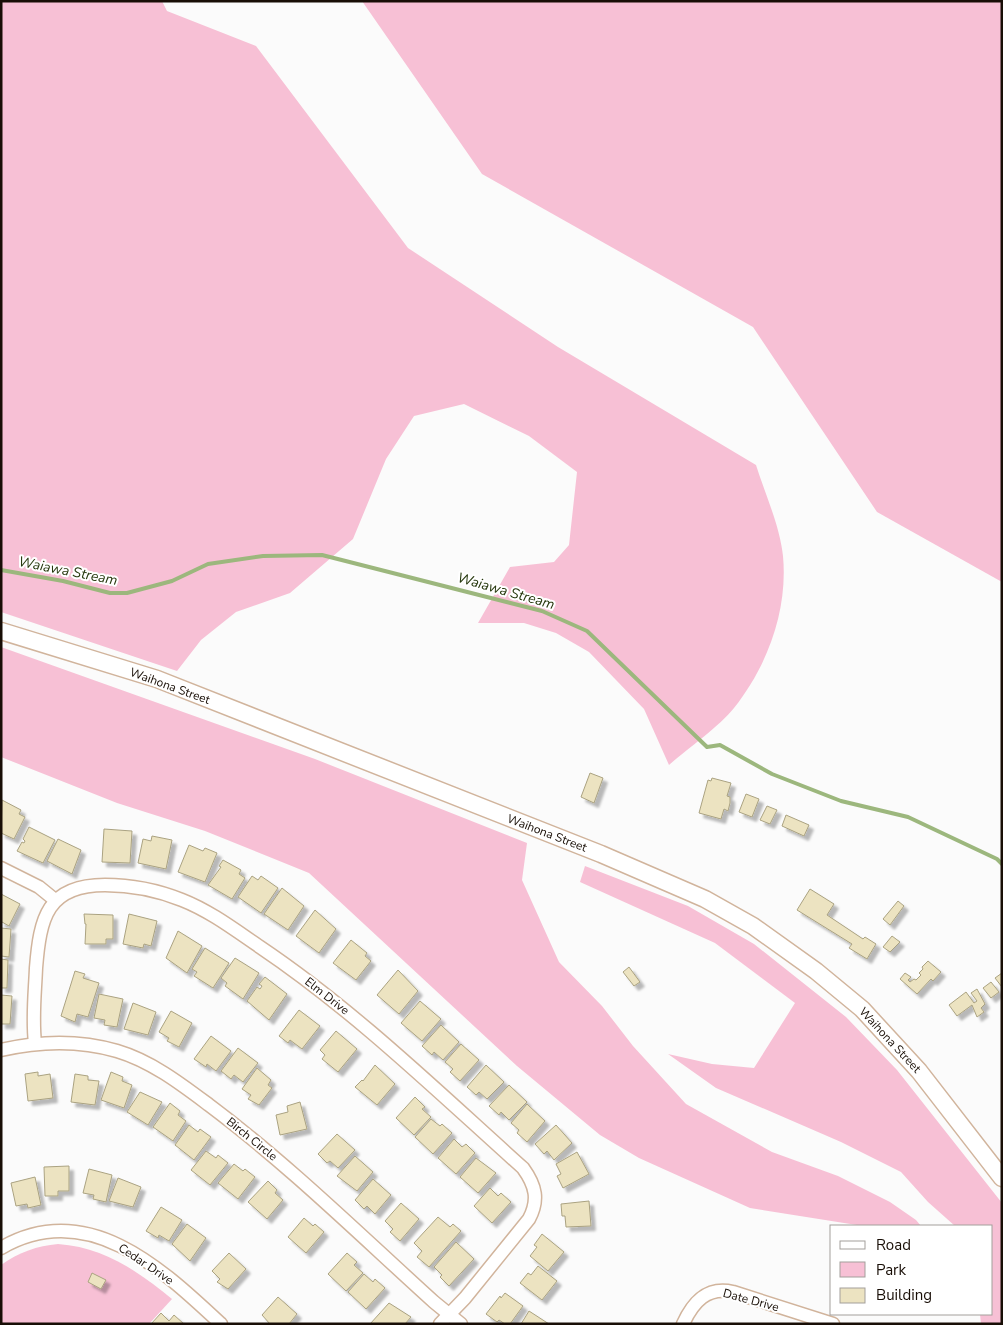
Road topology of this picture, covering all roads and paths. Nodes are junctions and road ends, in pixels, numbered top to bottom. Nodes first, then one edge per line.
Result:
1 (1, 631) edge
2 (1, 868) edge
3 (55, 900) junction
4 (35, 1043) junction
5 (1, 1050) edge
6 (1002, 1178) edge
7 (1, 1248) edge
8 (445, 1319) edge
9 (220, 1324) edge
10 (461, 1324) edge
11 (683, 1324) edge
12 (832, 1324) edge

1 - 6 street, Waihona Street
2 - 3 street
3 - 4 street
3 - 8 street, Elm Drive
4 - 5 street, Birch Circle
4 - 8 street, Birch Circle
7 - 9 street, Cedar Drive
8 - 10 street, Birch Circle
11 - 12 street, Date Drive

